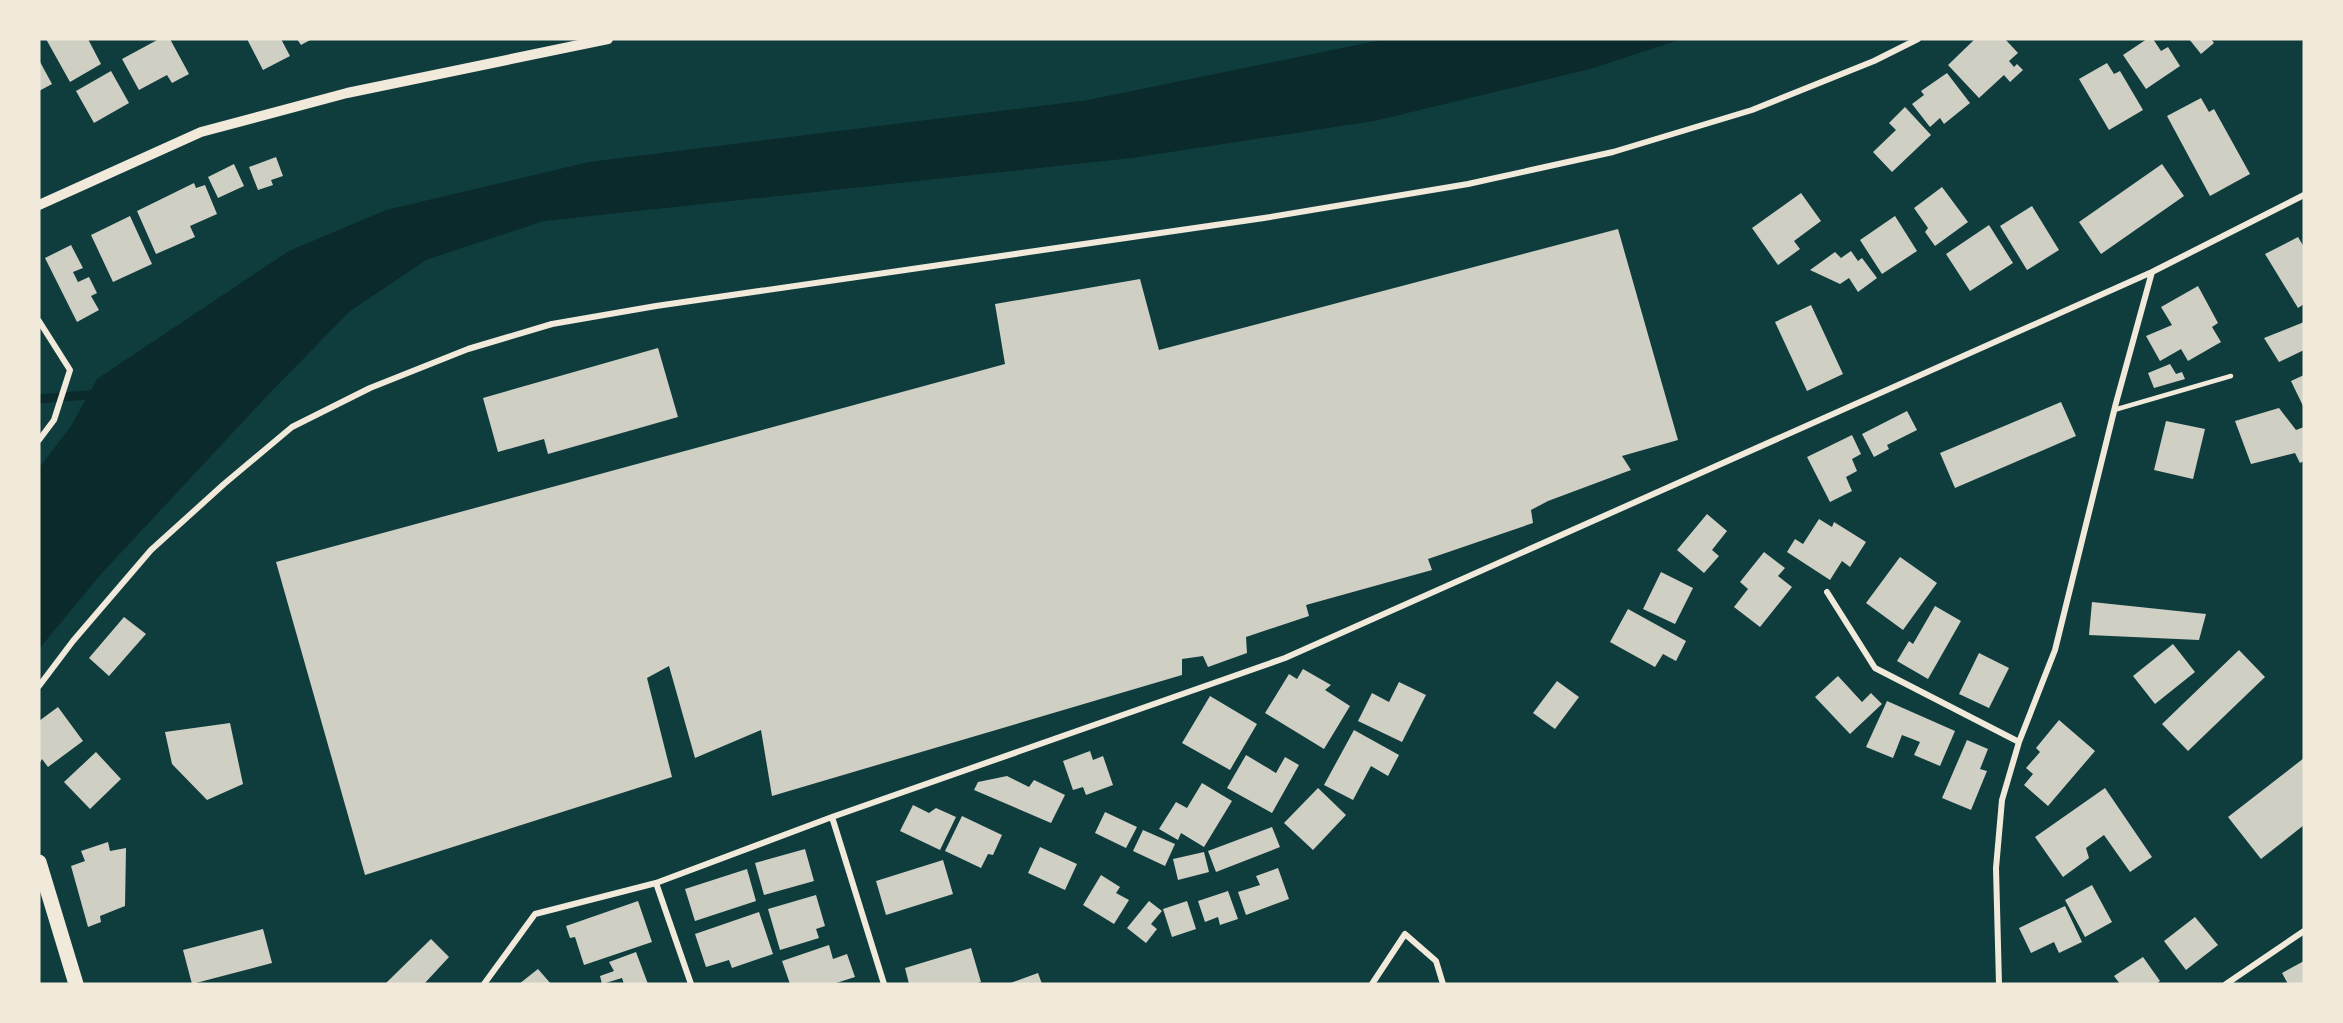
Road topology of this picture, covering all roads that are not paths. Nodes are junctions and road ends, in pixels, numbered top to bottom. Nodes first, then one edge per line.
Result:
1 (608, 39) edge
2 (1918, 39) edge
3 (2304, 195) edge
4 (39, 205) edge
5 (2152, 272) junction
6 (39, 321) edge
7 (2231, 376) dead end
8 (2114, 410) junction
9 (39, 440) edge
10 (1827, 592) dead end
11 (39, 686) edge
12 (2019, 742) junction
13 (832, 817) junction
14 (39, 862) edge
15 (656, 883) junction
16 (2304, 931) edge
17 (76, 984) edge
18 (484, 984) edge
19 (691, 984) edge
20 (884, 984) edge
21 (1372, 984) edge
22 (1443, 984) edge
23 (1999, 984) edge
24 (2226, 984) edge

1 - 4 street
2 - 11 street
3 - 5 street
5 - 8 street
5 - 13 street
6 - 9 street
7 - 8 lane
8 - 12 street
10 - 12 street
12 - 23 street
13 - 15 street
13 - 20 street
14 - 17 main road
15 - 18 street
15 - 19 street
16 - 24 street
21 - 22 street

